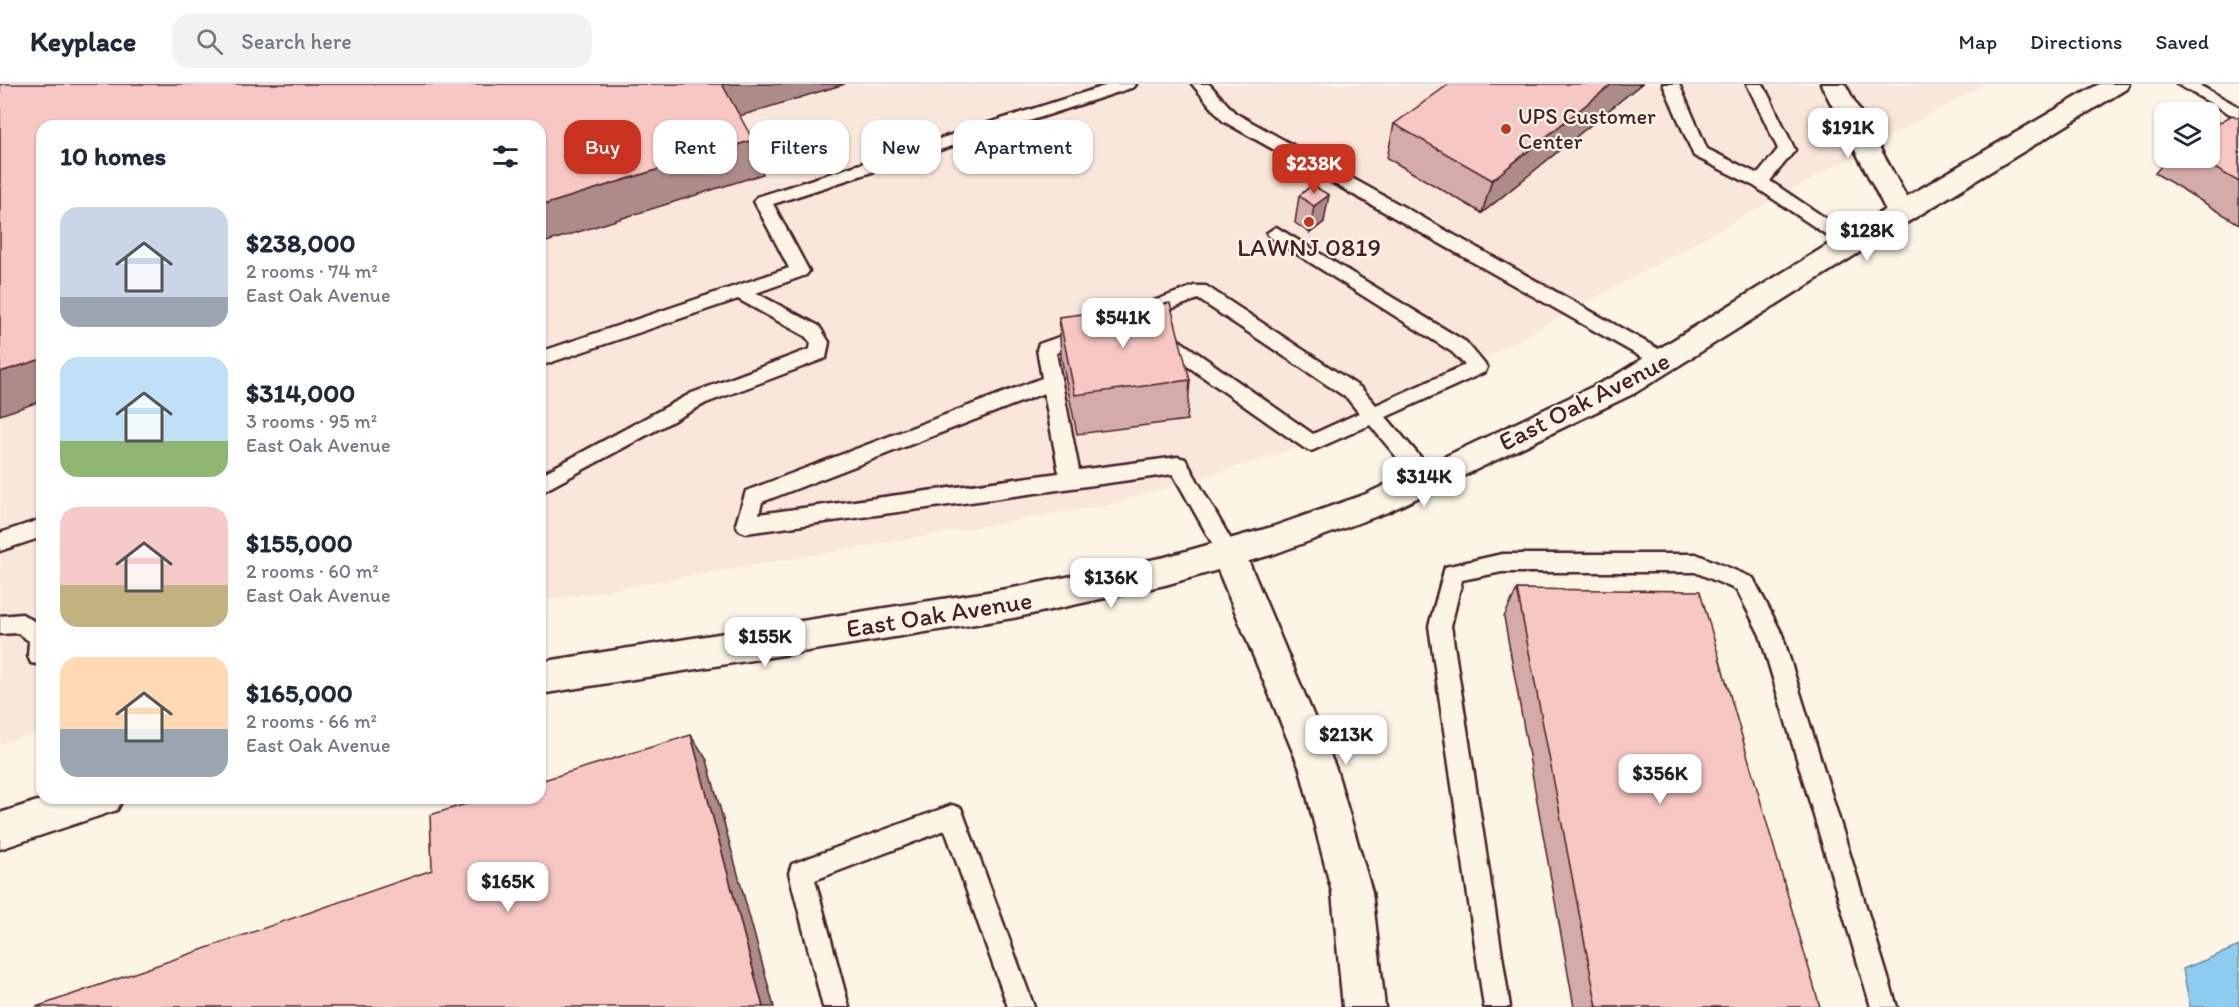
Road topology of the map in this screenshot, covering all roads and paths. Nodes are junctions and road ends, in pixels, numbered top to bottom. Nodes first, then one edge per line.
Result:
1 (1128, 84) edge
2 (1200, 84) edge
3 (1671, 84) edge
4 (1755, 84) edge
5 (1833, 84) edge
6 (2117, 84) edge
7 (2185, 84) edge
8 (2239, 114) edge
9 (1760, 182) junction
10 (1901, 213) junction
11 (1276, 233) dead end
12 (1852, 244) junction
13 (740, 292) junction
14 (1099, 329) edge
15 (546, 357) edge
16 (1664, 361) junction
17 (1052, 382) junction
18 (1372, 415) junction
19 (1070, 479) junction
20 (1427, 479) junction
21 (546, 482) edge
22 (36, 530) edge
23 (0, 542) edge
24 (1228, 553) junction
25 (0, 625) edge
26 (36, 634) edge
27 (546, 677) edge
28 (85, 804) edge
29 (0, 831) edge
30 (836, 1007) edge
31 (1021, 1007) edge
32 (1364, 1007) edge
33 (1497, 1007) edge
34 (1884, 1007) edge

1 - 13 lane
2 - 16 lane
3 - 9 lane
4 - 9 lane
5 - 10 street
6 - 10 street, East Oak Avenue
7 - 8 lane
9 - 12 lane
10 - 12 street, East Oak Avenue
11 - 18 lane
12 - 16 street, East Oak Avenue
13 - 15 lane
13 - 21 lane
14 - 17 lane
16 - 20 street, East Oak Avenue
17 - 19 lane
17 - 19 lane
18 - 18 lane
18 - 20 lane
19 - 24 lane
20 - 24 street, East Oak Avenue
22 - 23 lane
24 - 27 street, East Oak Avenue
24 - 32 street
25 - 26 lane
28 - 29 street
30 - 31 lane
33 - 34 lane

